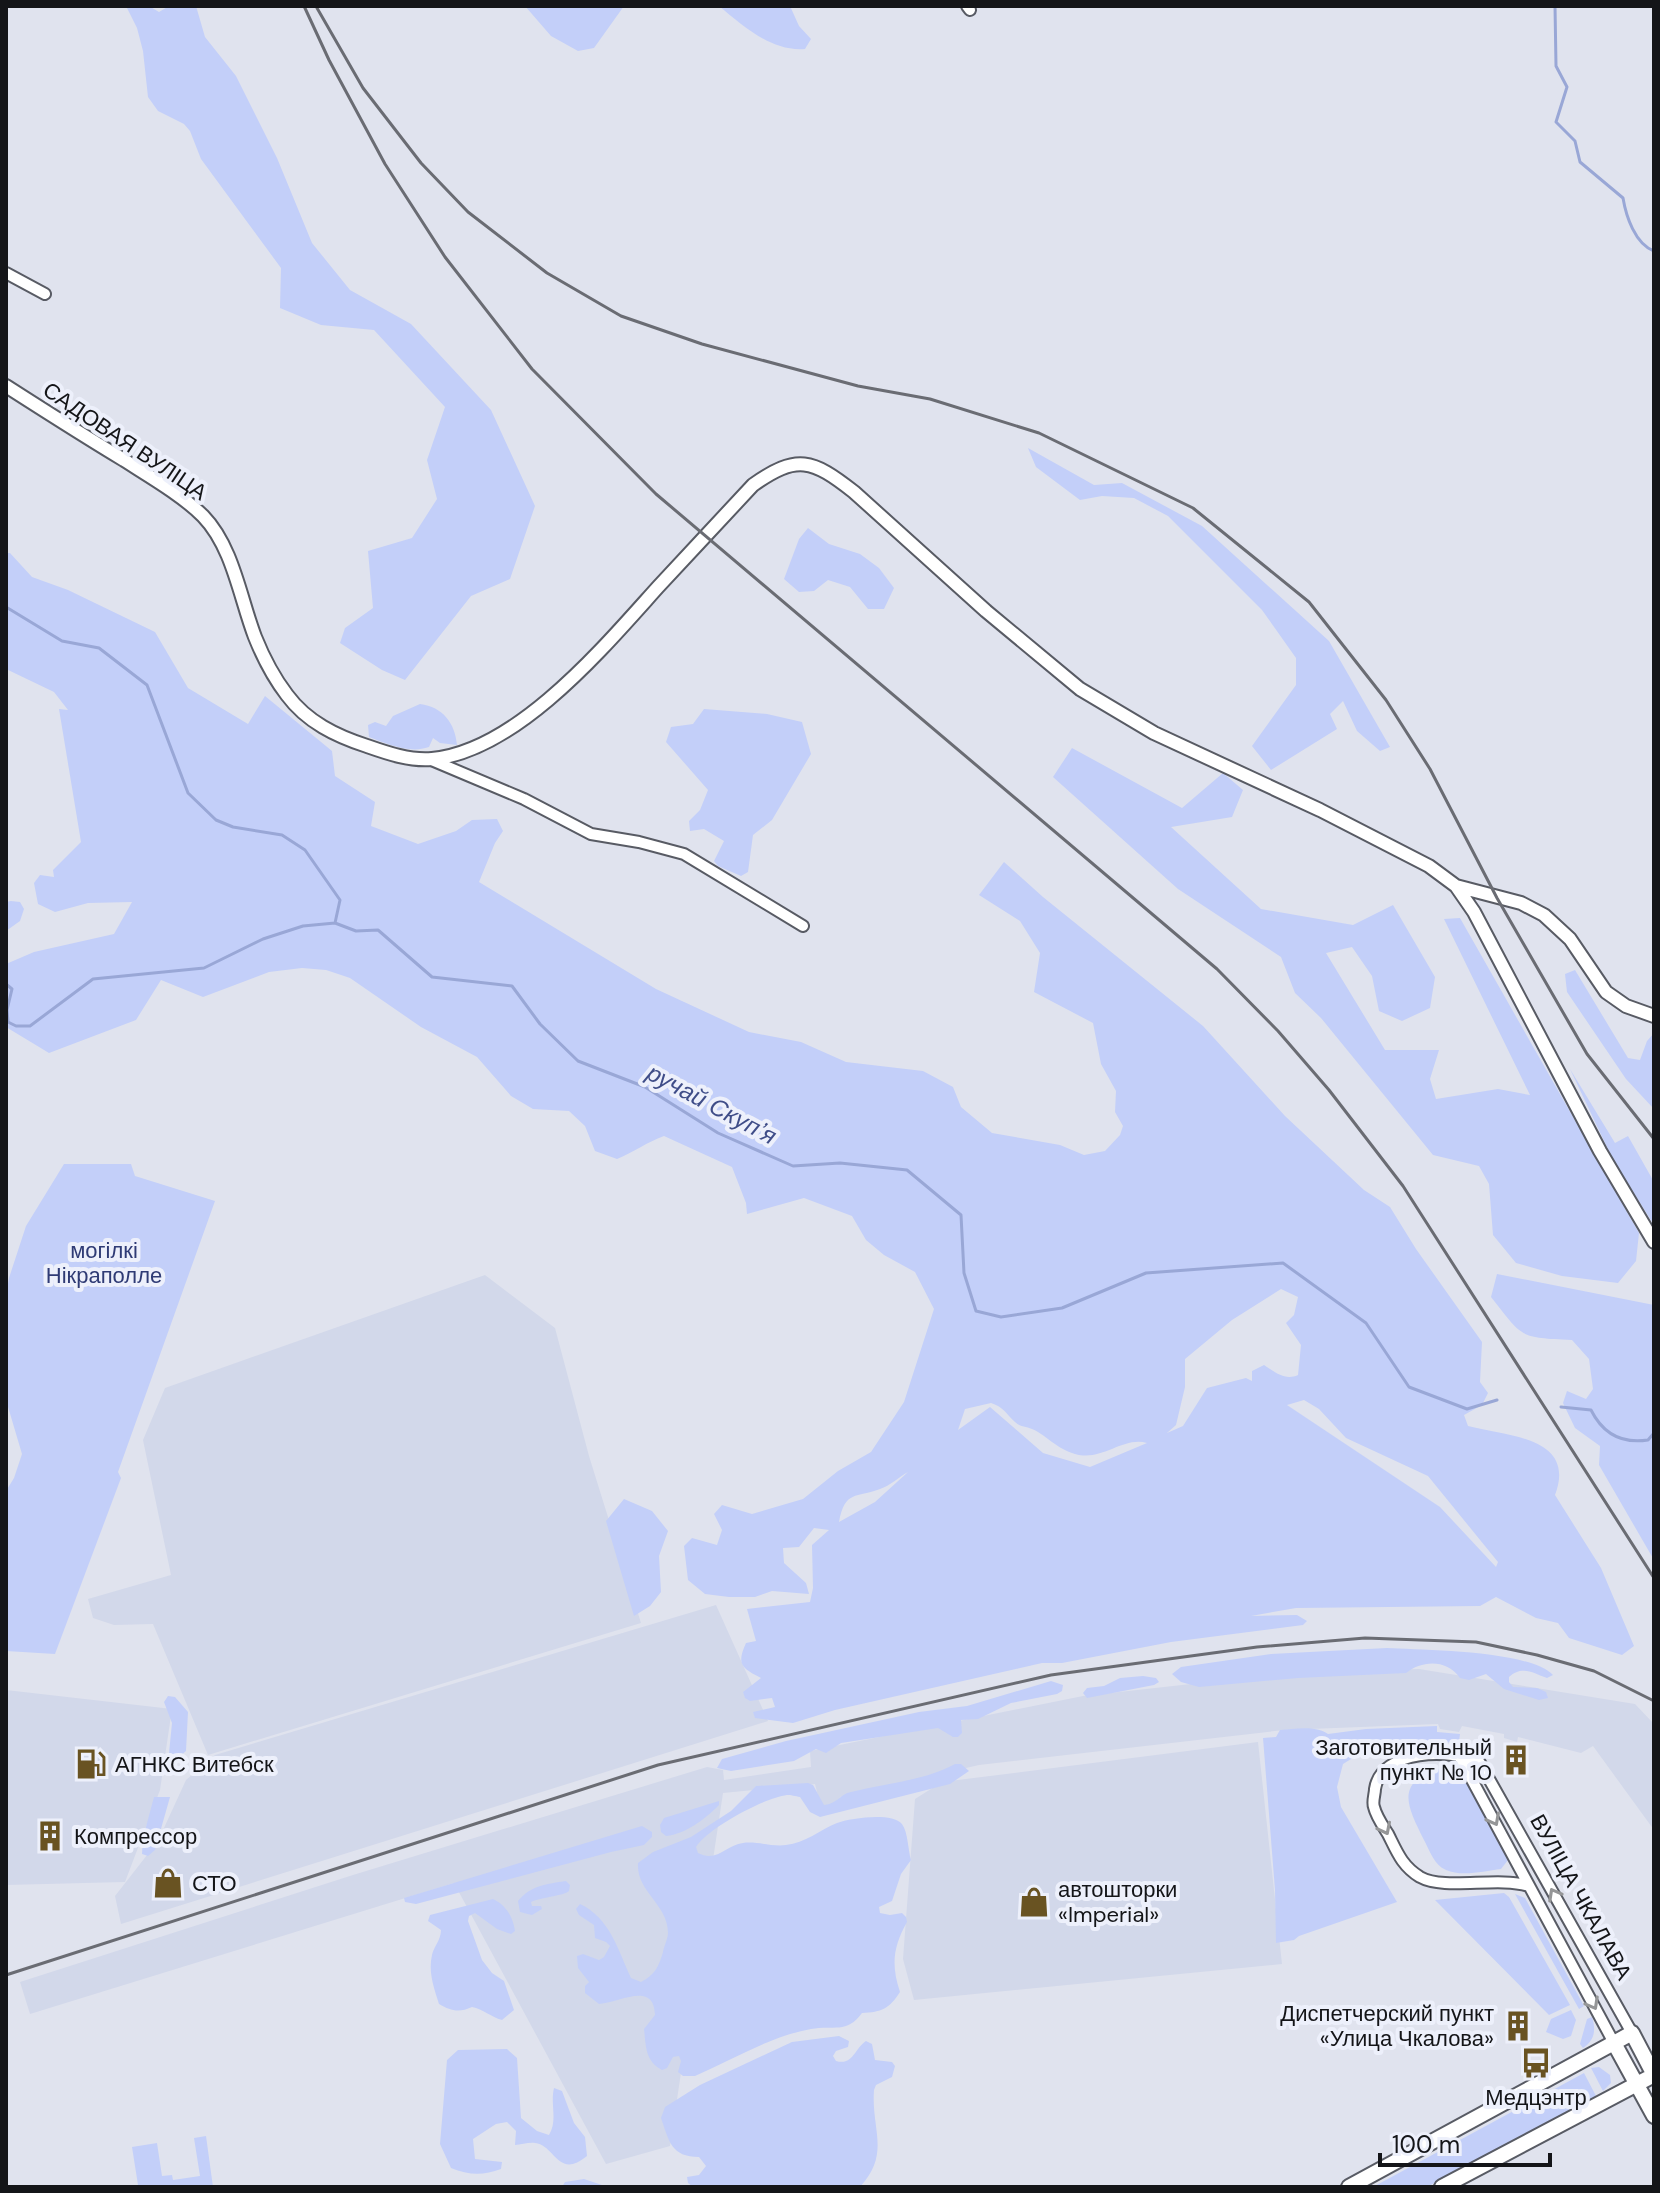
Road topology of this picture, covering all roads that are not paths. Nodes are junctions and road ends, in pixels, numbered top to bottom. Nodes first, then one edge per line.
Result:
1 (6, 273) edge
2 (45, 294) dead end
3 (6, 386) edge
4 (429, 759) junction
5 (1456, 886) junction
6 (803, 926) dead end
7 (1654, 1016) edge
8 (1654, 1242) edge
9 (1458, 1754) junction
10 (1529, 1886) junction
11 (1632, 2033) junction
12 (1614, 2043) junction
13 (1654, 2075) edge
14 (1636, 2085) junction
15 (1654, 2116) edge
16 (1349, 2187) edge
17 (1442, 2187) edge

1 - 2 street
3 - 4 street, САДОВАЯ ВУЛІЦА
4 - 5 street, САДОВАЯ ВУЛІЦА
4 - 6 street, САДОВАЯ ВУЛІЦА
5 - 7 street
5 - 8 street
9 -> 10 street, ВУЛІЦА ЧКАЛАВА
9 -> 10 street, ВУЛІЦА ЧКАЛАВА
11 -> 9 street, ВУЛІЦА ЧКАЛАВА
10 -> 12 street, ВУЛІЦА ЧКАЛАВА
11 - 12 main road
11 - 13 main road, ВУЛІЦА ЧКАЛАВА
12 - 14 main road, ВУЛІЦА ЧКАЛАВА
12 - 16 main road
13 - 14 main road
14 - 15 main road, ВУЛІЦА ЧКАЛАВА
14 - 17 main road

